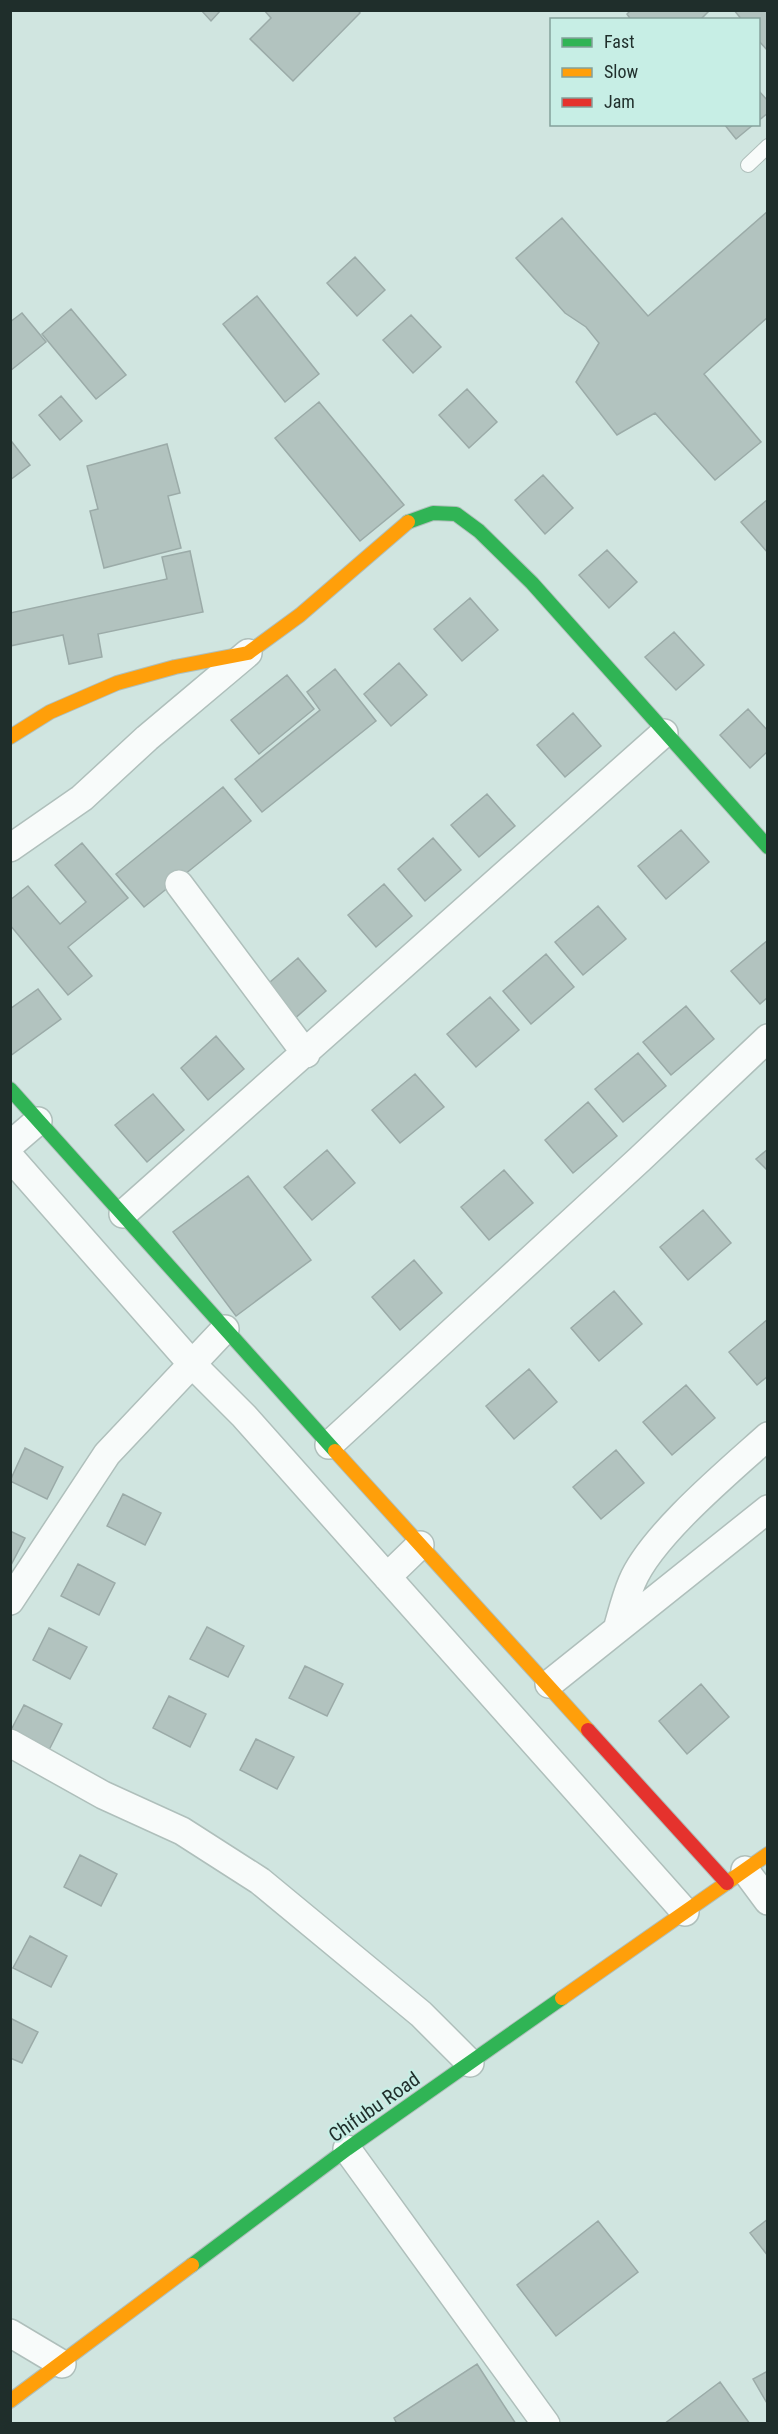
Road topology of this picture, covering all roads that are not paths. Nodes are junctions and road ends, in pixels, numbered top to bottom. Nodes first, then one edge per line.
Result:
1 (768, 146) edge
2 (748, 165) dead end
3 (248, 653) junction
4 (664, 733) junction
5 (10, 737) edge
6 (768, 847) edge
7 (10, 848) edge
8 (179, 884) dead end
9 (768, 1038) edge
10 (306, 1054) junction
11 (10, 1089) edge
12 (38, 1121) junction
13 (10, 1145) edge
14 (10, 1157) edge
15 (123, 1214) junction
16 (225, 1329) junction
17 (192, 1364) junction
18 (768, 1436) edge
19 (329, 1446) junction
20 (768, 1509) edge
21 (420, 1545) junction
22 (387, 1577) junction
23 (10, 1601) edge
24 (618, 1626) junction
25 (549, 1684) junction
26 (10, 1743) edge
27 (768, 1854) edge
28 (736, 1876) junction
29 (768, 1901) edge
30 (685, 1912) junction
31 (470, 2063) junction
32 (347, 2149) junction
33 (10, 2333) edge
34 (62, 2364) junction
35 (10, 2401) edge
36 (546, 2424) edge

1 - 2 lane
3 - 4 street
3 - 5 street
3 - 7 street
4 - 6 street
4 - 10 street
8 - 10 street
9 - 19 street
10 - 15 street
11 - 12 street
12 - 13 street
12 - 15 street
14 - 17 street
15 - 16 street
16 - 17 street
16 - 19 street
17 - 22 street
17 - 23 street
18 - 24 street
19 - 21 street
20 - 24 street
21 - 22 street
21 - 25 street
22 - 30 street
24 - 25 street
25 - 28 street
26 - 31 street
27 - 28 street, Chifubu Road
28 - 29 street
28 - 30 street, Chifubu Road
30 - 31 street, Chifubu Road
31 - 32 street, Chifubu Road
32 - 34 street, Chifubu Road
32 - 36 street
33 - 34 street
34 - 35 street, Chifubu Road

